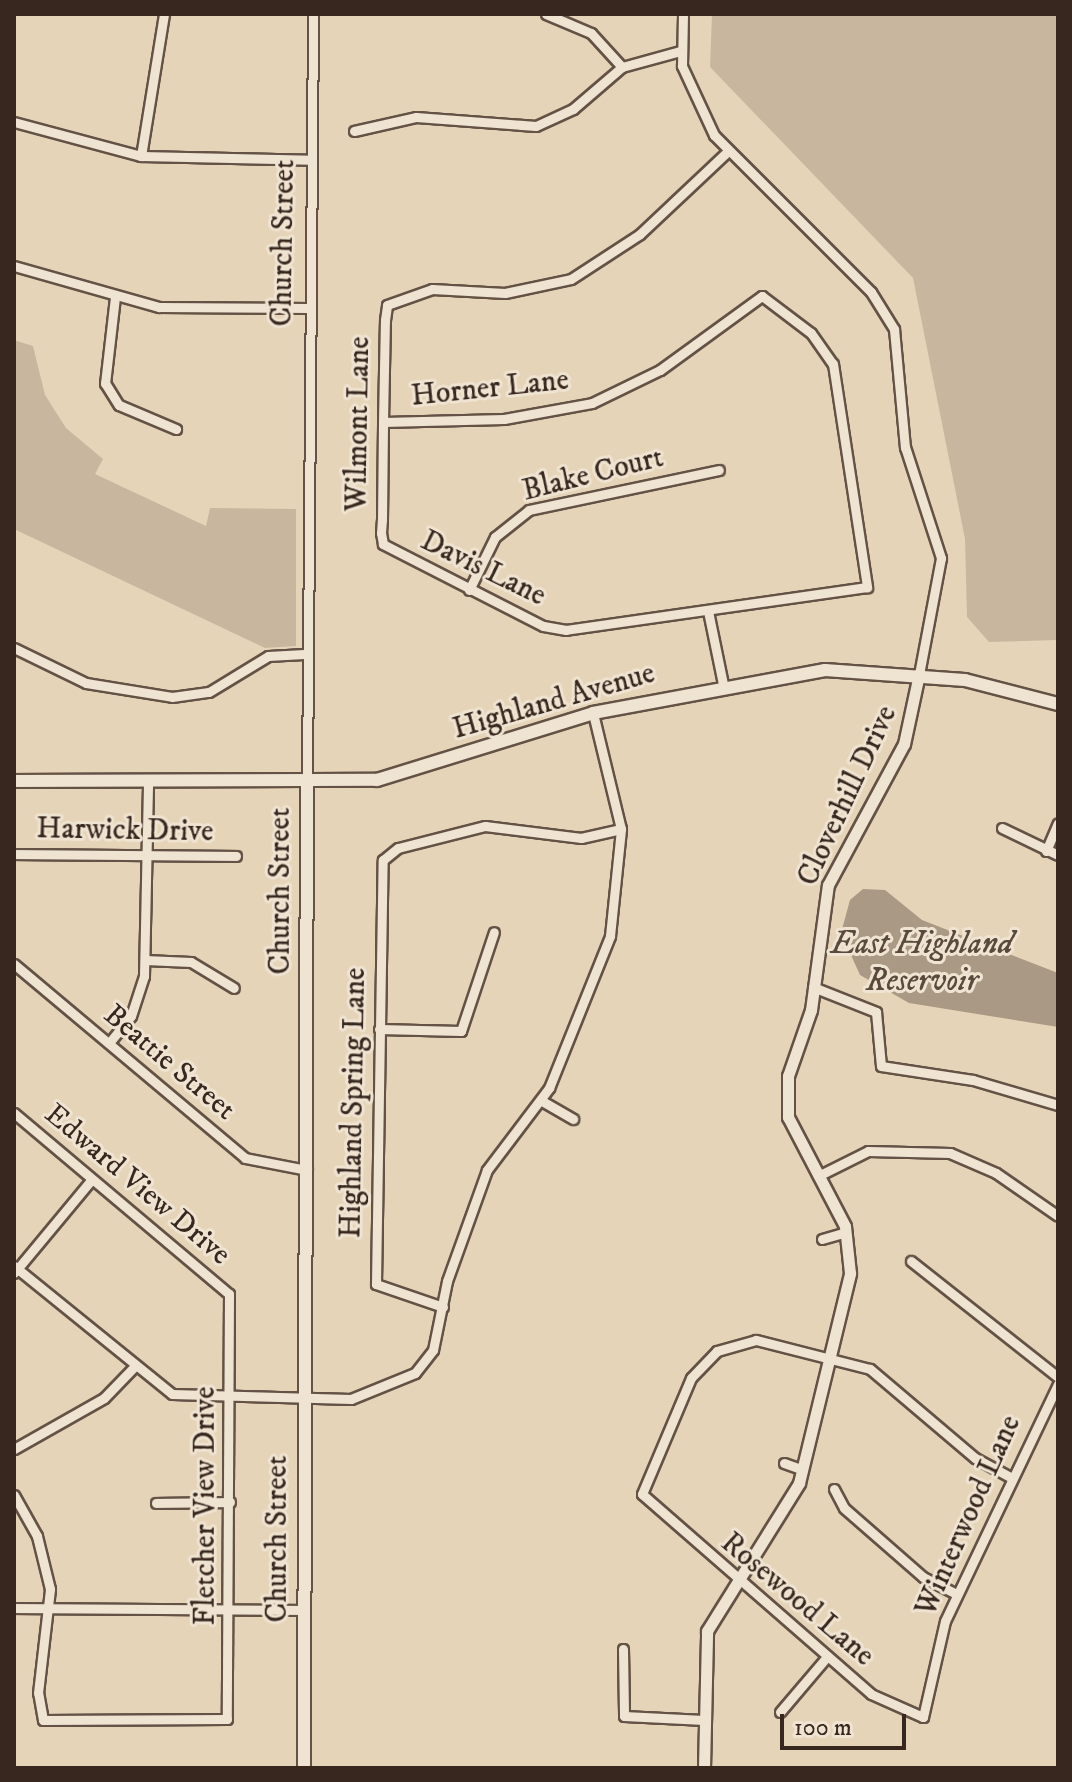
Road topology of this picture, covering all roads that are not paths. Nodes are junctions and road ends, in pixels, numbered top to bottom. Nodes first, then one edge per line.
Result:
1 (164, 14) edge
2 (313, 14) edge
3 (546, 14) edge
4 (683, 14) edge
5 (680, 51) junction
6 (622, 67) junction
7 (14, 122) edge
8 (354, 131) dead end
9 (727, 152) junction
10 (141, 156) junction
11 (311, 160) junction
12 (14, 266) edge
13 (762, 296) joint
14 (115, 297) junction
15 (309, 308) junction
16 (383, 422) junction
17 (176, 429) dead end
18 (719, 470) dead end
19 (383, 544) joint
20 (469, 590) junction
21 (708, 611) junction
22 (14, 648) edge
23 (304, 654) junction
24 (919, 674) junction
25 (723, 684) junction
26 (1058, 704) edge
27 (593, 713) junction
28 (14, 781) edge
29 (148, 781) junction
30 (307, 783) junction
31 (1058, 823) edge
32 (1002, 828) dead end
33 (621, 829) junction
34 (1046, 851) junction
35 (14, 854) edge
36 (146, 855) junction
37 (1058, 855) edge
38 (236, 856) dead end
39 (494, 932) dead end
40 (145, 960) junction
41 (14, 964) edge
42 (813, 987) junction
43 (234, 988) dead end
44 (379, 1029) junction
45 (109, 1043) junction
46 (542, 1101) junction
47 (1058, 1105) edge
48 (14, 1113) edge
49 (573, 1119) dead end
50 (307, 1170) junction
51 (818, 1176) junction
52 (92, 1179) junction
53 (1058, 1216) edge
54 (846, 1232) junction
55 (822, 1239) dead end
56 (911, 1261) dead end
57 (15, 1269) edge
58 (229, 1294) joint
59 (443, 1307) junction
60 (831, 1357) junction
61 (135, 1366) junction
62 (1058, 1377) edge
63 (1058, 1384) edge
64 (230, 1397) junction
65 (305, 1397) junction
66 (14, 1449) edge
67 (784, 1463) dead end
68 (803, 1470) junction
69 (1012, 1478) junction
70 (834, 1489) dead end
71 (14, 1495) edge
72 (230, 1502) junction
73 (156, 1503) dead end
74 (737, 1581) junction
75 (956, 1594) junction
76 (14, 1608) edge
77 (51, 1609) junction
78 (230, 1610) junction
79 (304, 1610) junction
80 (623, 1649) dead end
81 (826, 1658) junction
82 (780, 1712) dead end
83 (923, 1717) joint
84 (704, 1720) junction
85 (304, 1768) edge
86 (704, 1768) edge

1 - 10 street
2 - 11 street, Church Street
3 - 6 street
4 - 5 street, Cloverhill Drive
5 - 6 street
5 - 9 street, Cloverhill Drive
6 - 8 street
7 - 10 street
9 - 16 street, Wilmont Lane
9 - 24 street, Cloverhill Drive
10 - 11 street
11 - 15 street, Church Street
12 - 14 street
13 - 16 street, Horner Lane
13 - 21 street, Davis Lane
14 - 15 street
14 - 17 street
15 - 23 street, Church Street
16 - 19 street, Wilmont Lane
18 - 20 street, Blake Court
19 - 20 street, Davis Lane
20 - 21 street, Davis Lane
21 - 25 street
22 - 23 street
23 - 30 street, Church Street
24 - 25 main road, Highland Avenue
24 - 26 main road, Highland Avenue
24 - 42 street, Cloverhill Drive
25 - 27 main road, Highland Avenue
27 - 30 main road, Highland Avenue
27 - 33 street
28 - 29 main road, Highland Avenue
29 - 30 main road, Highland Avenue
29 - 36 street
30 - 50 main road, Church Street
31 - 34 street
32 - 34 street
33 - 44 street, Highland Spring Lane
33 - 46 street
34 - 37 street
35 - 36 street, Harwick Drive
36 - 38 street, Harwick Drive
36 - 40 street
39 - 44 street
40 - 43 street
40 - 45 street
41 - 45 street, Beattie Street
42 - 47 street
42 - 51 street, Cloverhill Drive
44 - 59 street, Highland Spring Lane
45 - 50 street, Beattie Street
46 - 49 street
46 - 59 street
48 - 52 street, Edward View Drive
50 - 65 main road, Church Street
51 - 53 street
51 - 54 street, Cloverhill Drive
52 - 57 street
52 - 58 street, Edward View Drive
54 - 55 street
54 - 60 street, Cloverhill Drive
56 - 62 street
57 - 61 street
58 - 64 street, Fletcher View Drive
59 - 65 street
60 - 68 street, Cloverhill Drive
60 - 69 street
60 - 74 street, Rosewood Lane
61 - 64 street
61 - 66 street
63 - 69 street, Winterwood Lane
64 - 65 street
64 - 72 street, Fletcher View Drive
65 - 79 main road, Church Street
67 - 68 street
68 - 74 street, Cloverhill Drive
69 - 75 street, Winterwood Lane
70 - 75 street
71 - 77 street
72 - 73 street
72 - 78 street, Fletcher View Drive
74 - 81 street, Rosewood Lane
74 - 84 street, Cloverhill Drive
75 - 83 street, Winterwood Lane
76 - 77 street
77 - 78 street
77 - 78 street, Fletcher View Drive
78 - 79 street
79 - 85 main road, Church Street
80 - 84 street
81 - 82 street
81 - 83 street, Rosewood Lane
84 - 86 street, Cloverhill Drive

